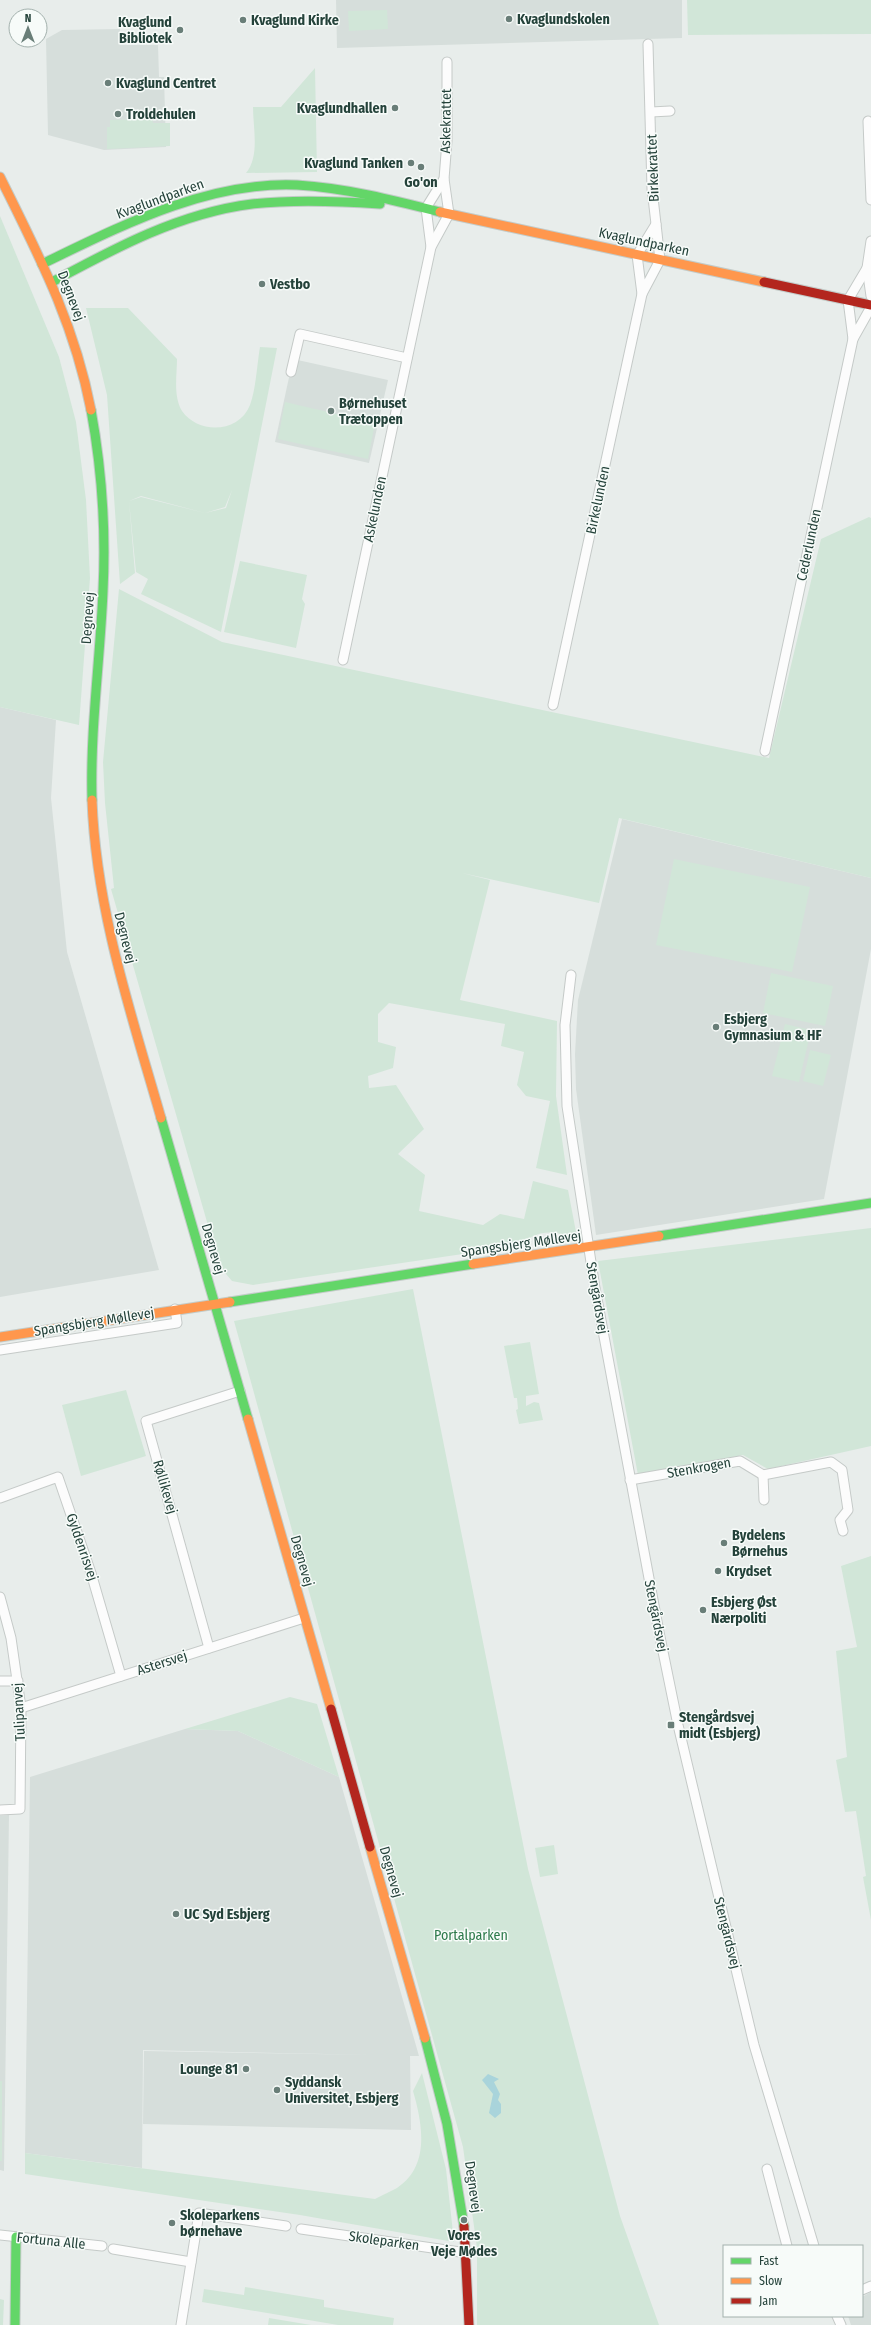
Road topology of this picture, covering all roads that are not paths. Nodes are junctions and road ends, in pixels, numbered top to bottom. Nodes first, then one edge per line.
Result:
1 (648, 44) dead end
2 (447, 62) dead end
3 (670, 111) dead end
4 (651, 112) junction
5 (868, 121) dead end
6 (0, 177) edge
7 (444, 179) junction
8 (871, 200) edge
9 (411, 205) junction
10 (426, 208) junction
11 (449, 214) junction
12 (656, 224) junction
13 (871, 241) edge
14 (431, 247) junction
15 (637, 255) junction
16 (660, 260) junction
17 (42, 264) junction
18 (867, 268) junction
19 (52, 282) junction
20 (642, 294) junction
21 (871, 296) edge
22 (848, 300) junction
23 (871, 306) edge
24 (853, 339) junction
25 (407, 358) junction
26 (290, 372) dead end
27 (343, 660) dead end
28 (553, 705) dead end
29 (765, 751) dead end
30 (571, 975) dead end
31 (871, 1203) edge
32 (588, 1248) junction
33 (214, 1303) junction
34 (175, 1309) junction
35 (0, 1336) edge
36 (0, 1350) edge
37 (240, 1391) junction
38 (763, 1475) junction
39 (630, 1480) junction
40 (0, 1498) edge
41 (764, 1500) dead end
42 (843, 1531) dead end
43 (0, 1597) edge
44 (304, 1618) junction
45 (209, 1648) junction
46 (121, 1676) junction
47 (0, 1681) edge
48 (18, 1681) junction
49 (20, 1708) junction
50 (0, 1810) edge
51 (767, 2169) dead end
52 (286, 2226) dead end
53 (301, 2229) dead end
54 (0, 2235) edge
55 (16, 2237) junction
56 (787, 2245) edge
57 (814, 2245) edge
58 (102, 2246) dead end
59 (113, 2249) dead end
60 (467, 2253) junction
61 (191, 2262) junction
62 (15, 2325) edge
63 (181, 2325) edge
64 (470, 2325) edge

1 - 4 street, Birkekrattet
2 - 7 street, Askekrattet
3 - 4 street
4 - 12 street, Birkekrattet
5 - 8 street
6 - 17 street, Degnevej
7 - 10 street, Askekrattet
7 - 11 street, Askekrattet
9 - 10 street, Kvaglundparken
9 - 17 street, Kvaglundparken
9 - 19 street, Kvaglundparken
10 - 11 street, Kvaglundparken
10 - 14 street, Askelunden
11 - 14 street, Askelunden
11 - 15 street, Kvaglundparken
12 - 15 street
12 - 16 street, Birkekrattet
13 - 18 street
14 - 25 street, Askelunden
15 - 16 street, Kvaglundparken
15 - 20 street, Birkelunden
16 - 20 street, Birkelunden
16 - 22 street, Kvaglundparken
17 - 19 street, Degnevej
18 - 21 street
18 - 22 street
19 - 33 street, Degnevej
20 - 28 street, Birkelunden
22 - 23 street, Kvaglundparken
22 - 24 street, Cederlunden
23 - 24 street, Cederlunden
24 - 29 street, Cederlunden
25 - 26 street
25 - 27 street, Askelunden
30 - 32 street, Stengårdsvej
31 - 32 street, Spangsbjerg Møllevej
32 - 33 street, Spangsbjerg Møllevej
32 - 39 street, Stengårdsvej
33 - 34 street, Spangsbjerg Møllevej
33 - 37 street, Degnevej
34 - 35 street, Spangsbjerg Møllevej
34 - 36 street, Spangsbjerg Møllevej
37 - 44 street, Degnevej
37 - 45 street, Røllikevej
38 - 39 street, Stenkrogen
38 - 41 street
38 - 42 street
39 - 57 street, Stengårdsvej
40 - 46 street, Gyldenrisvej
43 - 48 street, Tulipanvej
44 - 45 street, Astersvej
44 - 60 street, Degnevej
45 - 46 street, Astersvej
46 - 49 street, Astersvej
47 - 48 street
48 - 49 street, Tulipanvej
49 - 50 street, Tulipanvej
51 - 56 street
52 - 61 street
53 - 60 street, Skoleparken
54 - 55 street, Fortuna Alle
55 - 58 street, Fortuna Alle
55 - 62 street
59 - 61 street
60 - 64 street, Degnevej
61 - 63 street

